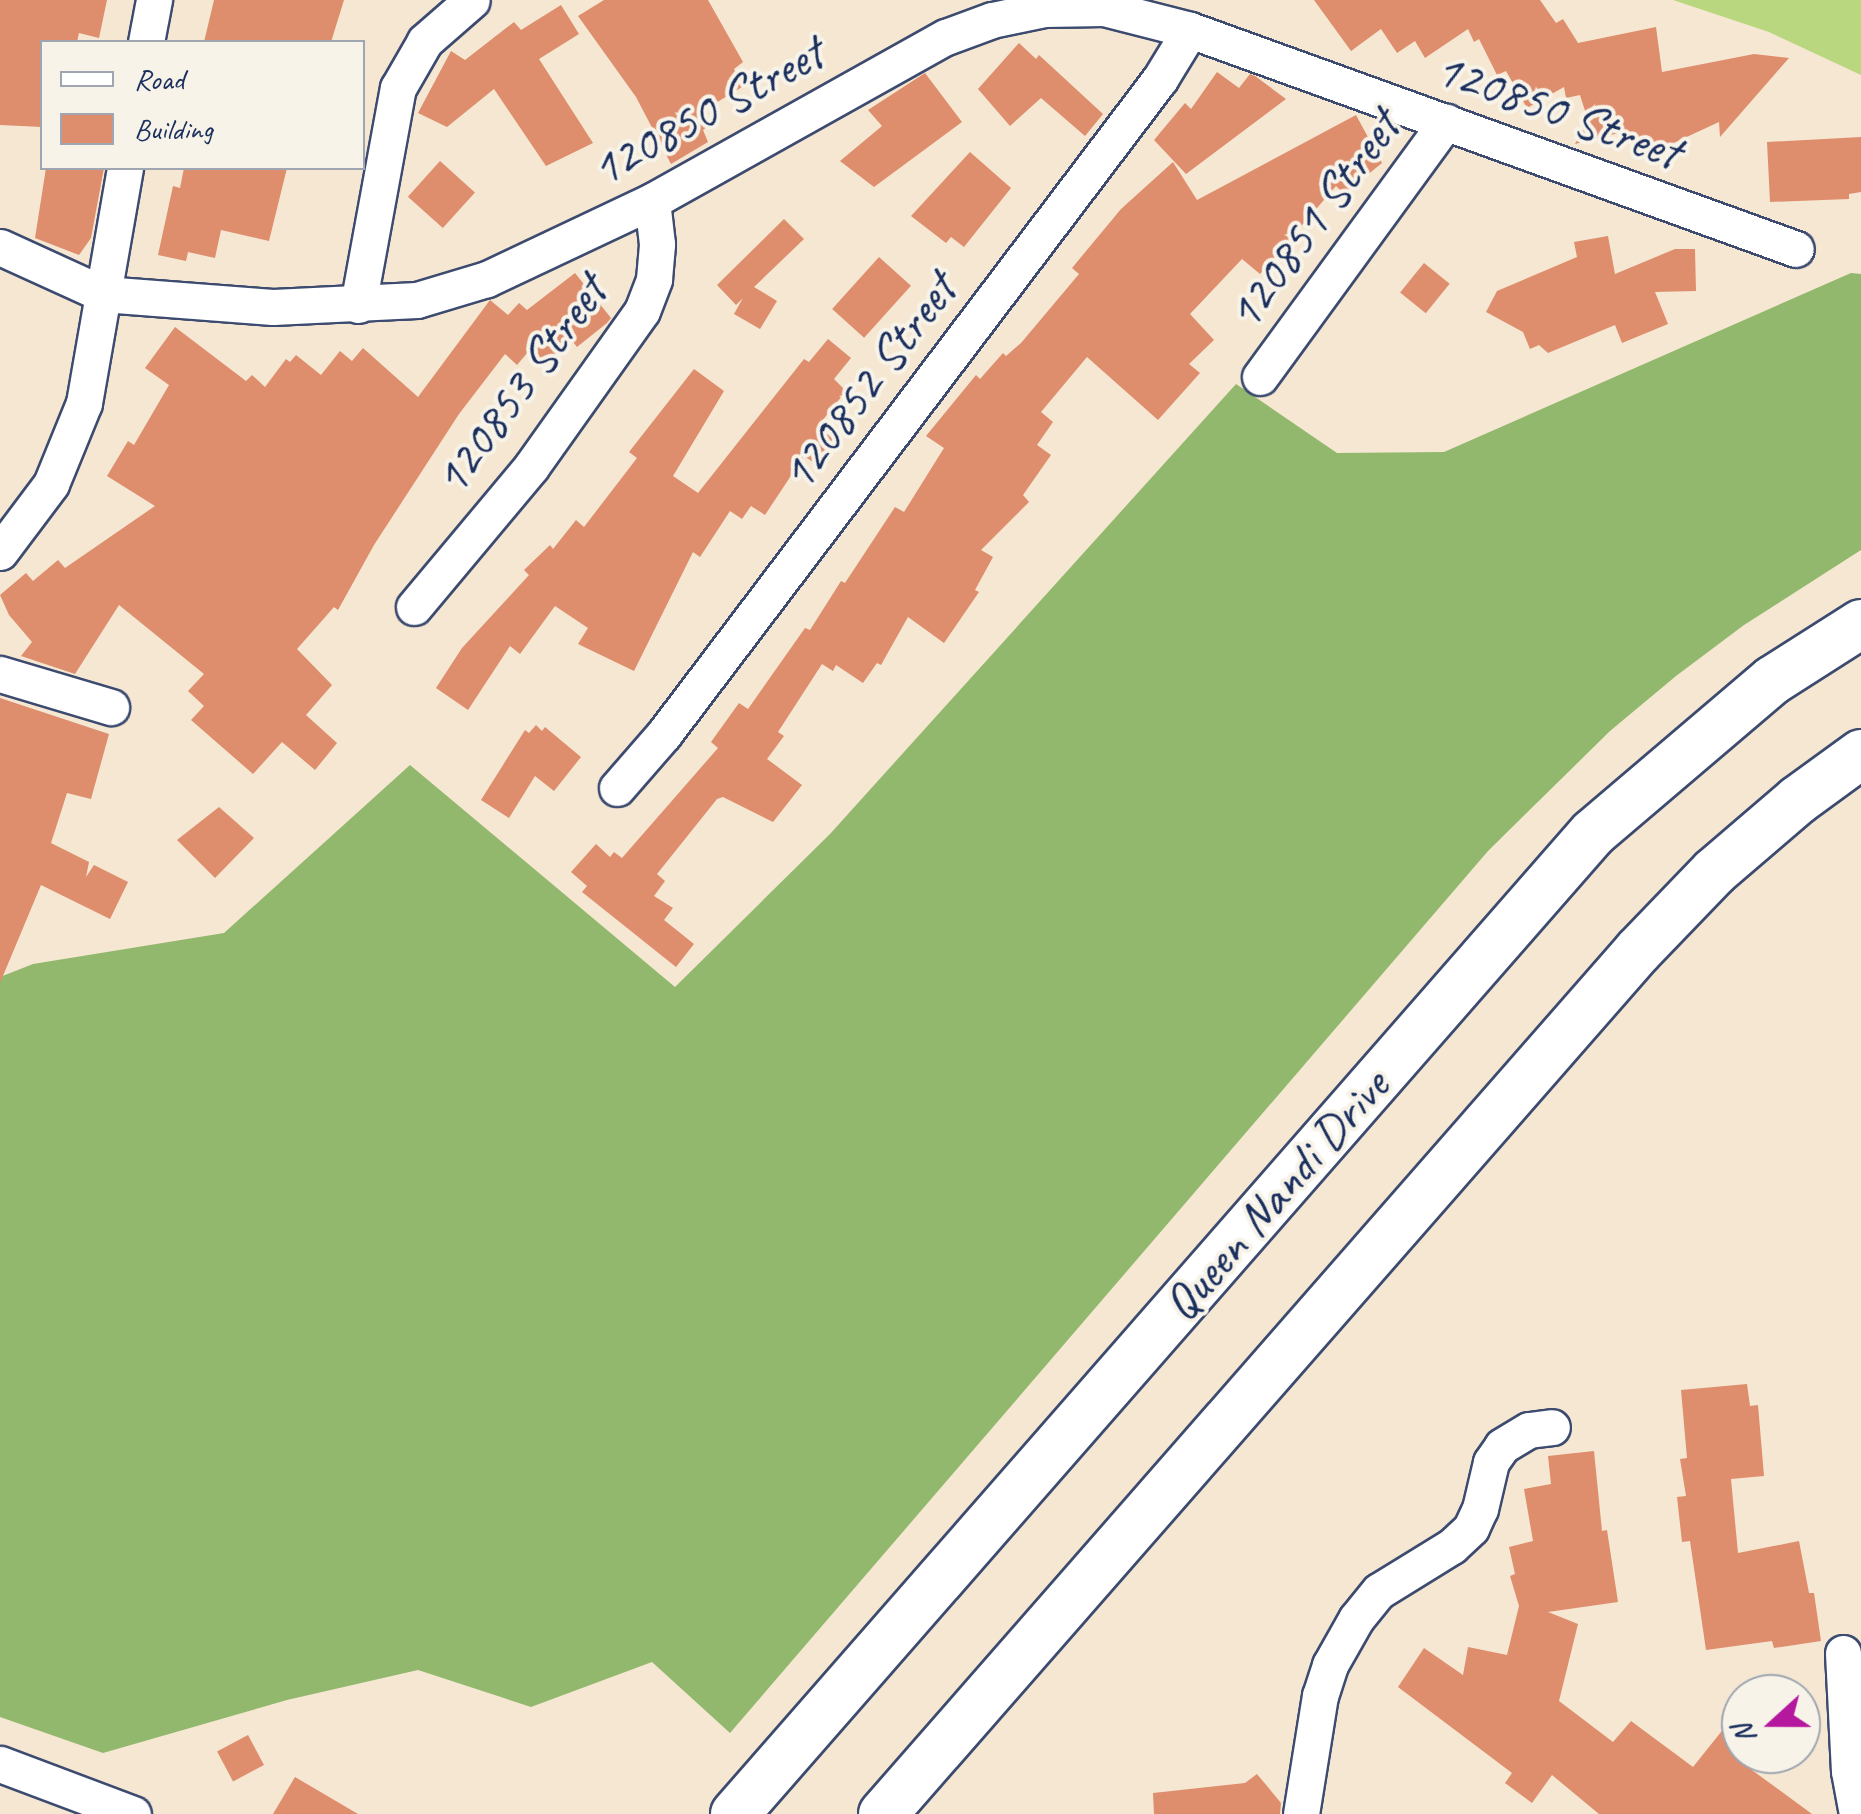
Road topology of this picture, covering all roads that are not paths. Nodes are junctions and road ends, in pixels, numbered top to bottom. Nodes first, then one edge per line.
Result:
1 (154, 0) edge
2 (472, 0) edge
3 (1190, 30) junction
4 (146, 40) edge
5 (1446, 122) junction
6 (125, 170) edge
7 (652, 201) junction
8 (0, 247) edge
9 (1796, 249) dead end
10 (103, 294) junction
11 (358, 305) junction
12 (1260, 377) dead end
13 (4, 536) edge
14 (414, 608) dead end
15 (1861, 624) edge
16 (0, 674) edge
17 (111, 707) dead end
18 (1861, 754) edge
19 (617, 788) dead end
20 (1552, 1427) dead end
21 (1843, 1653) dead end
22 (0, 1764) edge
23 (87, 1805) edge
24 (133, 1814) edge
25 (734, 1814) edge
26 (884, 1814) edge
27 (1302, 1814) edge
28 (1857, 1814) edge

1 - 4 street
2 - 11 street
3 - 5 street, 120850 Street
3 - 7 street, 120850 Street
3 - 19 street, 120852 Street
5 - 9 street, 120850 Street
5 - 12 street, 120851 Street
6 - 10 street
7 - 11 street, 120850 Street
7 - 14 street, 120853 Street
8 - 10 street
10 - 11 street, 120850 Street
10 - 13 street
15 - 25 main road, Queen Nandi Drive
16 - 17 street
18 - 26 main road
20 - 27 street
21 - 28 street
22 - 23 street
23 - 24 street

